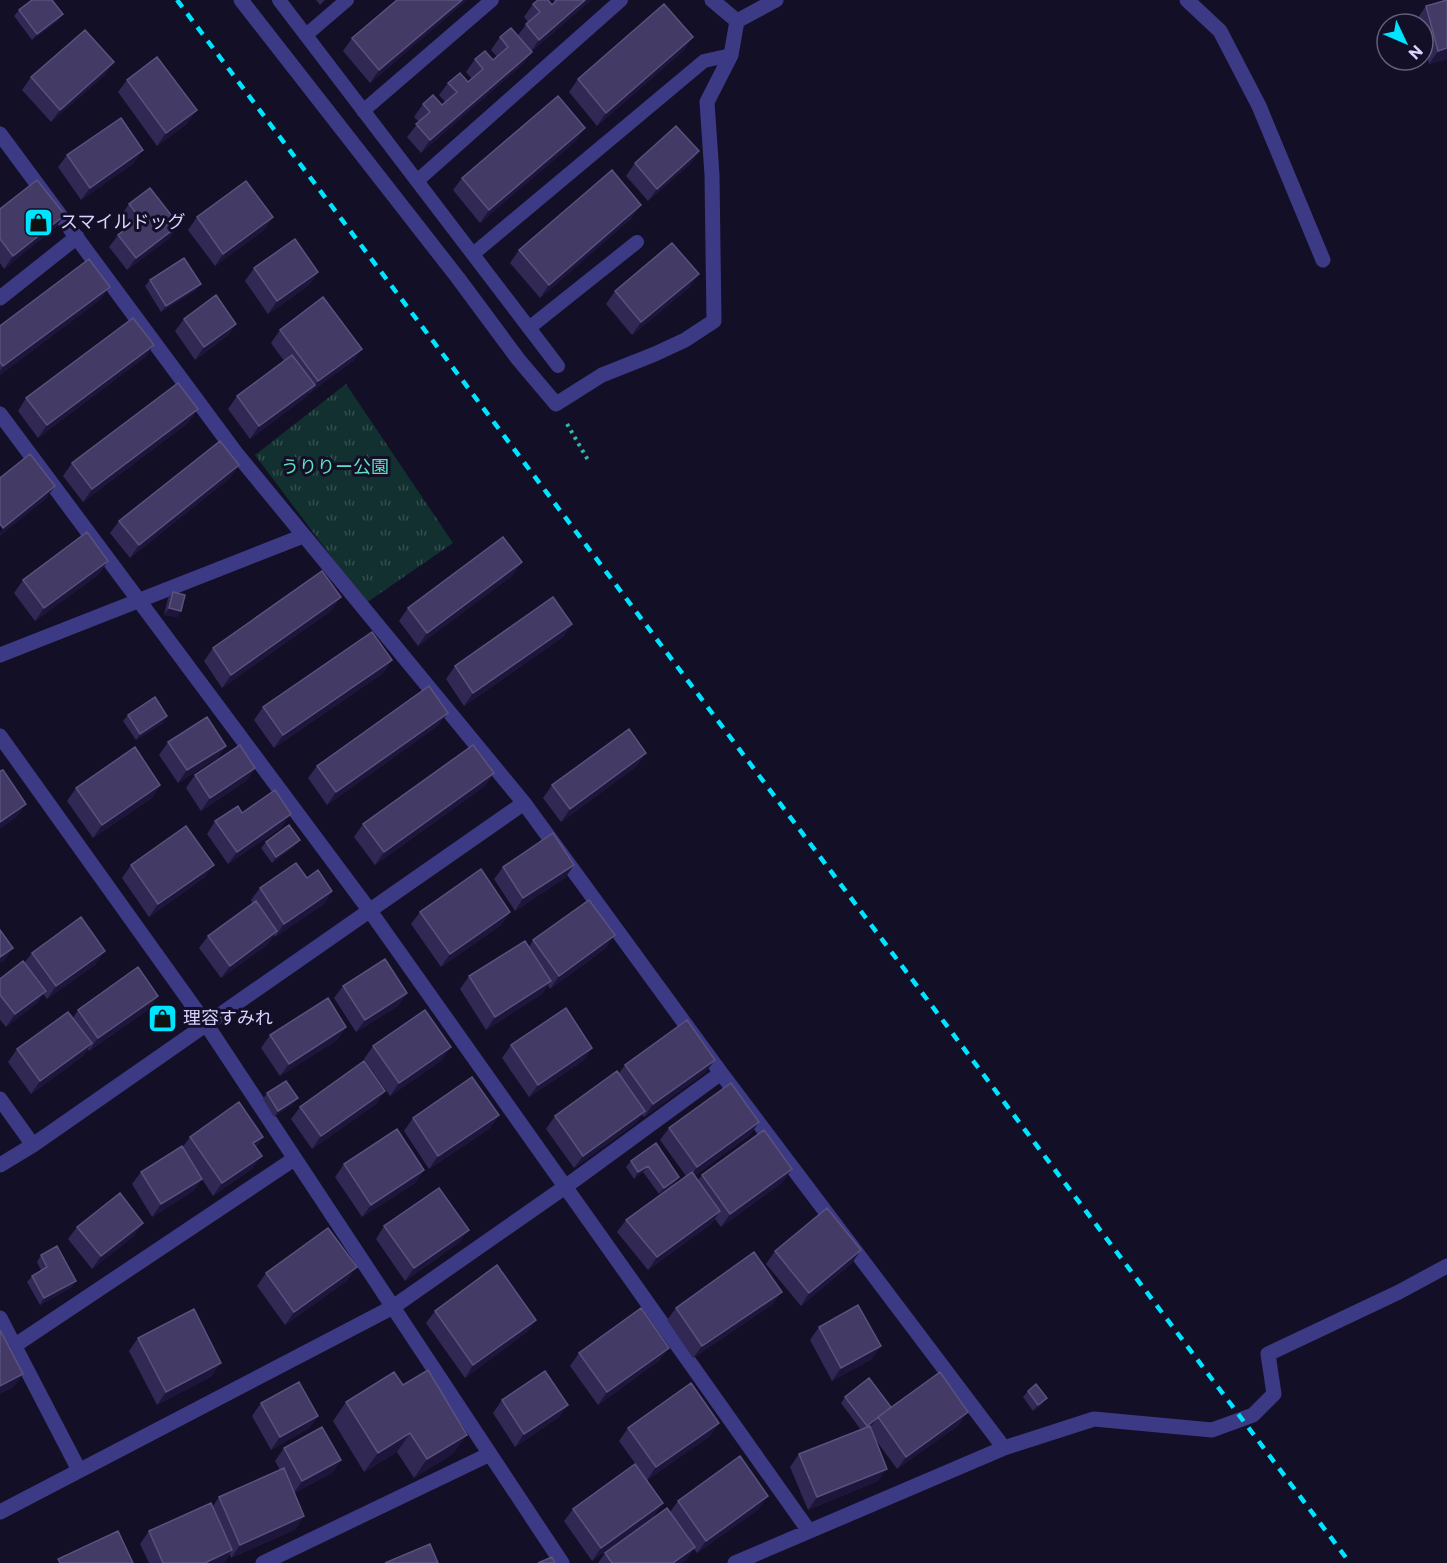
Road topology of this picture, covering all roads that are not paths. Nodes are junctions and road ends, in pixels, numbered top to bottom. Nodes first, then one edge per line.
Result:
1 (241, 0) edge
2 (279, 0) edge
3 (347, 0) edge
4 (492, 0) edge
5 (621, 0) edge
6 (712, 0) edge
7 (776, 0) edge
8 (1187, 0) edge
9 (736, 21) junction
10 (306, 36) junction
11 (731, 55) junction
12 (363, 111) junction
13 (0, 134) edge
14 (417, 181) junction
15 (77, 237) junction
16 (637, 242) dead end
17 (473, 254) junction
18 (1323, 260) dead end
19 (0, 298) edge
20 (529, 328) junction
21 (558, 366) dead end
22 (0, 414) edge
23 (303, 536) junction
24 (140, 600) junction
25 (0, 655) edge
26 (0, 735) edge
27 (524, 803) junction
28 (370, 911) junction
29 (206, 1024) junction
30 (721, 1073) junction
31 (0, 1099) edge
32 (33, 1145) junction
33 (294, 1159) junction
34 (0, 1165) edge
35 (565, 1187) junction
36 (1447, 1266) edge
37 (393, 1308) junction
38 (0, 1318) edge
39 (14, 1346) junction
40 (1004, 1448) junction
41 (490, 1454) junction
42 (80, 1470) junction
43 (0, 1512) edge
44 (809, 1531) junction
45 (263, 1563) edge
46 (562, 1563) edge
47 (735, 1563) edge

1 - 11 street
2 - 10 lane
3 - 10 lane
4 - 12 lane
5 - 14 lane
6 - 9 street
7 - 9 street
8 - 18 street
9 - 11 street
10 - 12 lane
11 - 17 lane
12 - 14 lane
13 - 15 street
14 - 17 lane
15 - 19 street
15 - 23 street
16 - 20 lane
17 - 20 lane
20 - 21 lane
22 - 24 street
23 - 24 street
23 - 27 street
24 - 25 street
24 - 28 street
26 - 29 street
27 - 28 street
27 - 30 street
28 - 29 street
28 - 35 street
29 - 32 street
29 - 33 street
30 - 35 street
30 - 40 street
31 - 32 street
32 - 34 street
33 - 37 street
33 - 39 street
35 - 37 street
35 - 44 street
36 - 40 street
37 - 41 street
37 - 42 street
38 - 39 street
39 - 42 street
40 - 44 street
41 - 45 street
41 - 46 street
42 - 43 street
44 - 47 street

